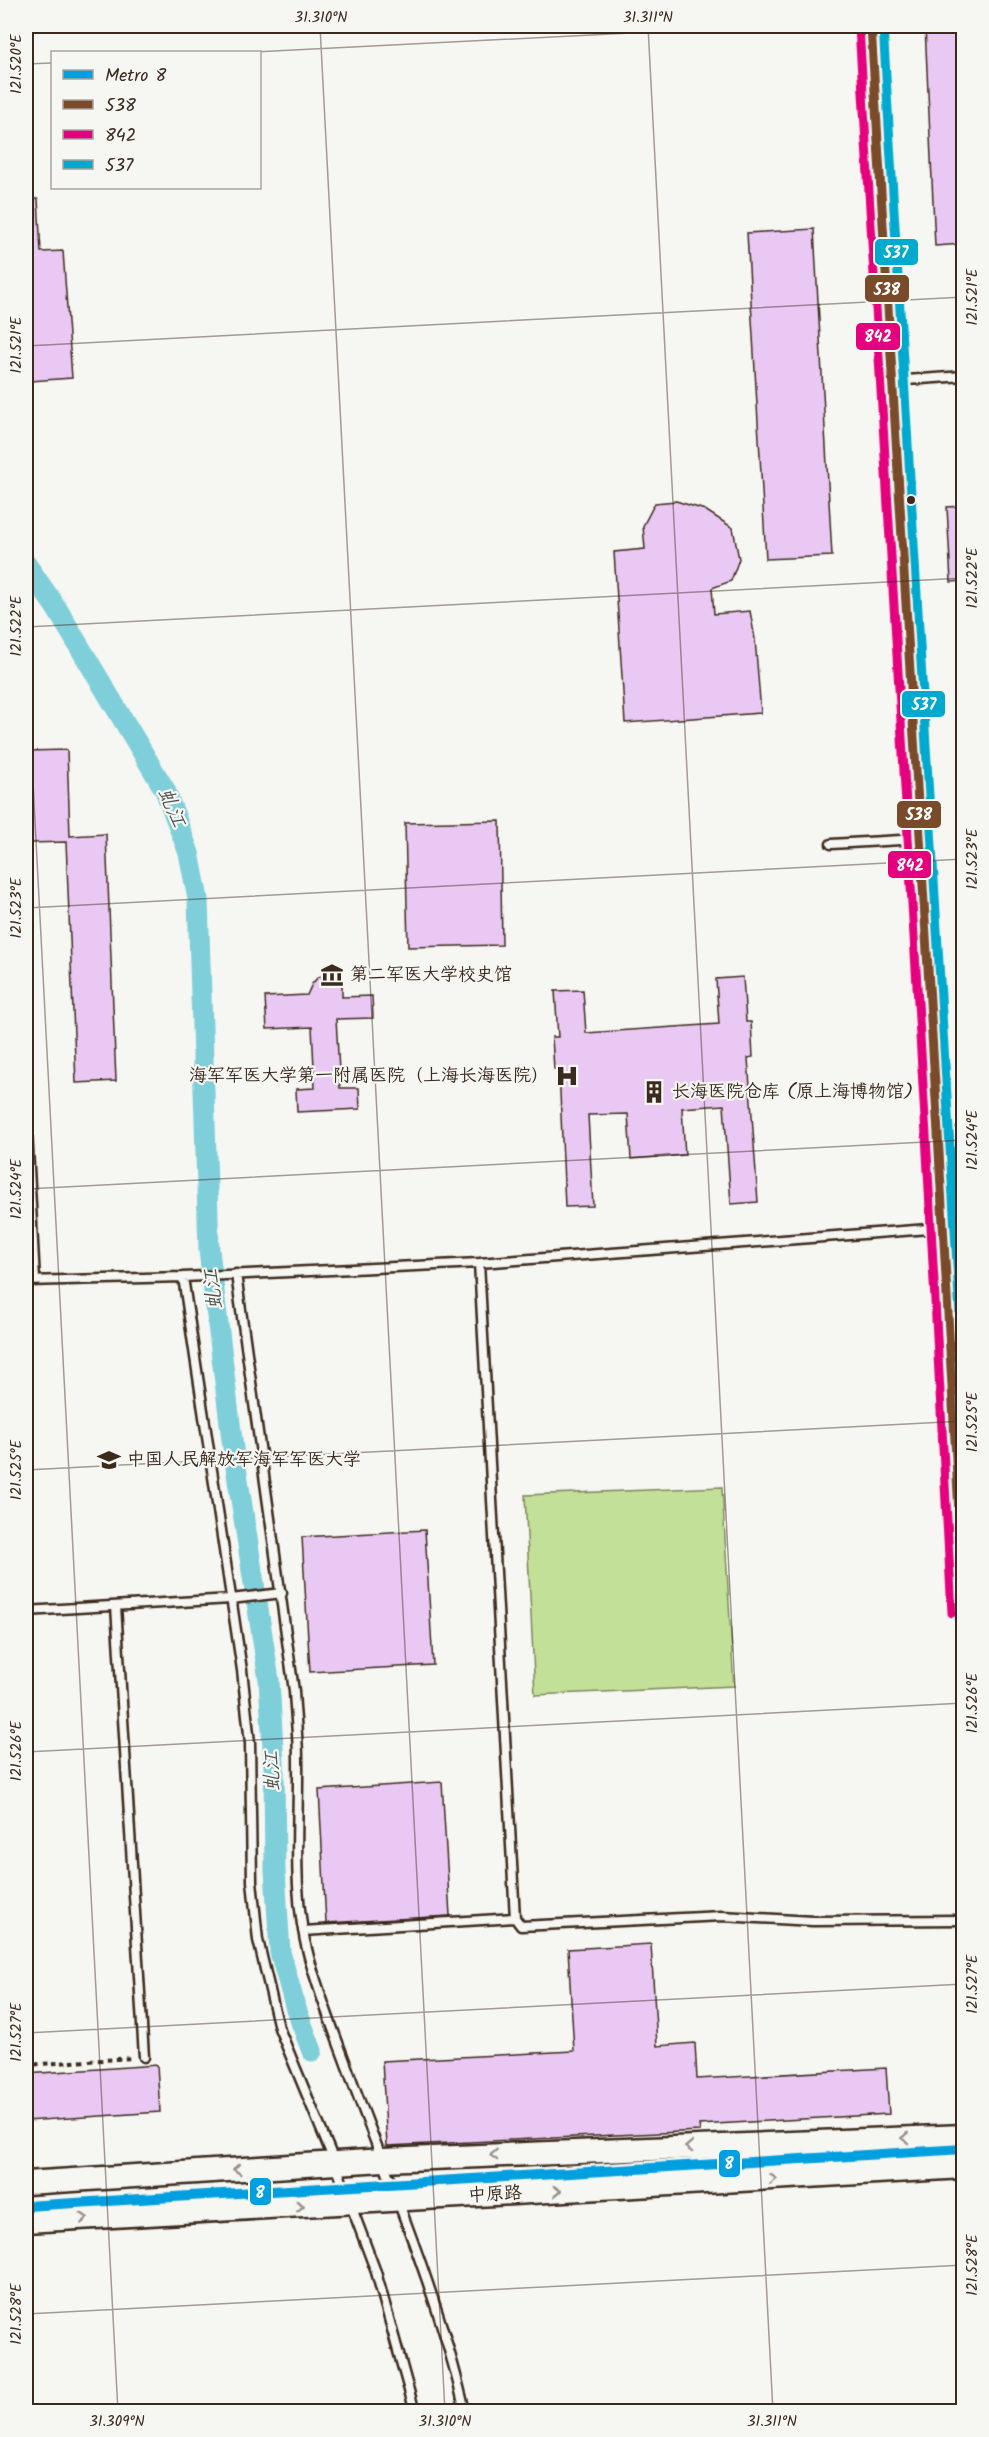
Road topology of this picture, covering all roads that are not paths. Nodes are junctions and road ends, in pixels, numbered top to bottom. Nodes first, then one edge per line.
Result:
1 (871, 26) edge
2 (963, 376) edge
3 (892, 381) junction
4 (920, 839) junction
5 (831, 844) dead end
6 (26, 1111) edge
7 (963, 1132) edge
8 (938, 1134) junction
9 (942, 1228) junction
10 (480, 1263) junction
11 (232, 1274) junction
12 (183, 1277) junction
13 (30, 1280) edge
14 (282, 1593) junction
15 (231, 1599) junction
16 (116, 1606) junction
17 (26, 1611) edge
18 (963, 1612) edge
19 (515, 1918) junction
20 (963, 1920) edge
21 (303, 1931) junction
22 (144, 2057) road end
23 (963, 2136) edge
24 (383, 2160) junction
25 (335, 2163) junction
26 (963, 2167) edge
27 (26, 2183) edge
28 (398, 2201) junction
29 (351, 2203) junction
30 (26, 2221) edge
31 (415, 2412) edge
32 (465, 2412) edge

1 - 3 street
2 - 3 lane
3 - 4 street
4 - 5 lane
4 - 8 street
6 - 13 lane
7 - 8 lane
8 - 9 street
9 - 10 lane
9 - 18 street
10 - 11 lane
10 - 19 lane
11 - 12 lane
11 - 14 lane
12 - 13 lane
12 - 15 lane
14 - 15 lane
14 - 21 lane
15 - 16 lane
15 - 25 lane
16 - 17 lane
16 - 22 lane
19 - 20 lane
19 - 21 lane
21 - 24 lane
23 -> 24 main road
24 - 25 main road
24 - 28 lane
25 -> 27 main road
25 - 29 lane
28 -> 26 main road, 中原路
28 - 29 main road, 中原路
28 - 32 lane
30 -> 29 main road, 中原路
29 - 31 lane

